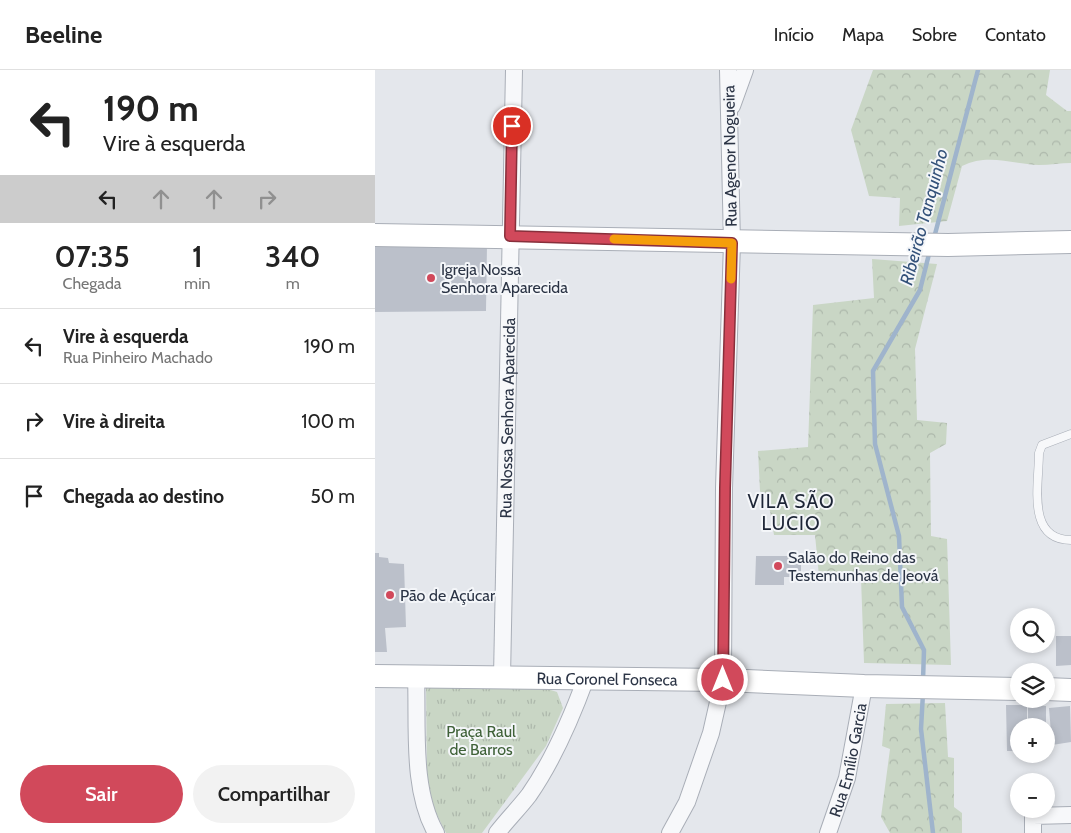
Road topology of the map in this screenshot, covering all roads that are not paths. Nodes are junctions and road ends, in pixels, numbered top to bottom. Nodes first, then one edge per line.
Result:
1 (513, 70) edge
2 (728, 70) edge
3 (745, 70) edge
4 (729, 115) junction
5 (375, 235) edge
6 (510, 236) junction
7 (1071, 242) edge
8 (732, 243) junction
9 (1071, 434) edge
10 (1071, 540) edge
11 (375, 676) edge
12 (416, 676) junction
13 (502, 677) junction
14 (586, 678) junction
15 (723, 680) junction
16 (864, 686) junction
17 (1010, 689) edge
18 (1055, 689) edge
19 (1071, 690) edge
20 (1071, 815) edge
21 (436, 833) edge
22 (497, 833) edge
23 (670, 833) edge
24 (829, 833) edge
25 (1033, 833) edge

1 - 6 street, Rua Nossa Senhora Aparecida
2 - 4 street, Rua Agenor Nogueira
3 - 4 street
4 - 8 street, Rua Agenor Nogueira
5 - 6 street
6 - 8 street
6 - 13 street, Rua Nossa Senhora Aparecida
7 - 8 street
8 - 15 street, Rua Agenor Nogueira
9 - 10 lane
11 - 12 street, Rua Coronel Fonseca
12 - 13 street, Rua Coronel Fonseca
12 - 21 street
13 - 14 street, Rua Coronel Fonseca
14 - 15 street, Rua Coronel Fonseca
14 - 22 street
15 - 16 street, Rua Coronel Fonseca
15 - 23 street, Rua Agenor Nogueira
16 - 17 street, Rua Coronel Fonseca
16 - 24 street, Rua Emílio Garcia
18 - 19 street
20 - 25 street

